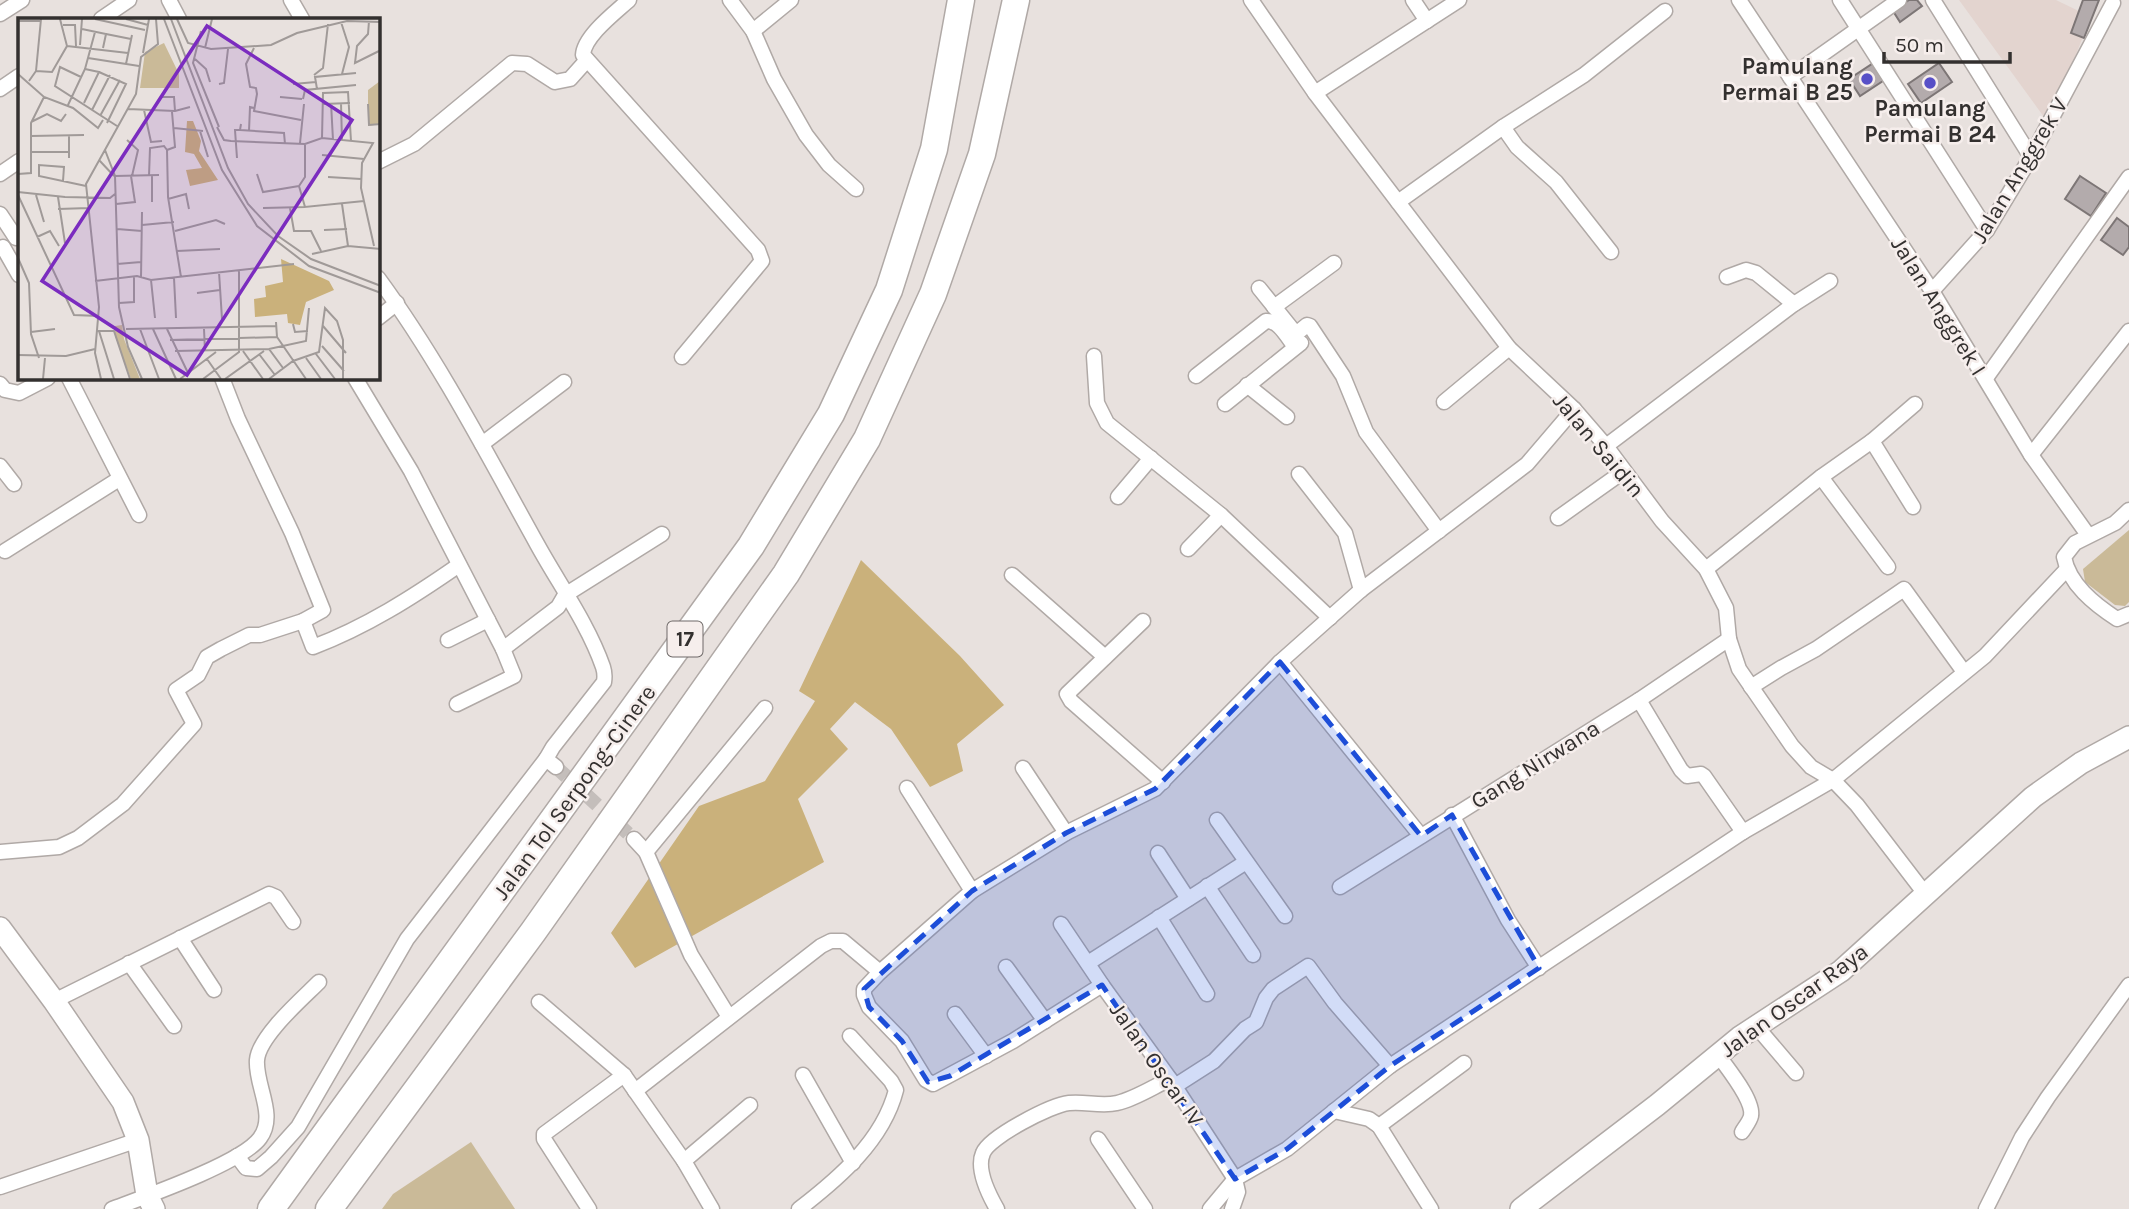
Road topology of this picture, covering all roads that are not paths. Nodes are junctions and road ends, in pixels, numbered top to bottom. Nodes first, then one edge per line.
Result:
1 (22, 0) edge
2 (129, 0) edge
3 (169, 0) edge
4 (291, 0) edge
5 (629, 0) edge
6 (730, 0) edge
7 (791, 0) edge
8 (961, 0) edge
9 (1016, 0) edge
10 (1251, 0) edge
11 (1413, 0) edge
12 (1459, 0) edge
13 (1739, 0) edge
14 (1840, 0) edge
15 (1899, 0) edge
16 (1933, 0) edge
17 (2109, 2) edge
18 (2129, 9) edge
19 (1665, 11) dead end
20 (0, 15) edge
21 (102, 18) edge
22 (178, 18) edge
23 (301, 18) edge
24 (1427, 22) junction
25 (1858, 27) junction
26 (753, 30) junction
27 (587, 60) junction
28 (18, 77) edge
29 (1790, 77) junction
30 (0, 89) edge
31 (1315, 93) junction
32 (1503, 127) junction
33 (2031, 158) junction
34 (18, 161) edge
35 (380, 161) edge
36 (0, 174) edge
37 (2129, 177) edge
38 (856, 190) dead end
39 (1398, 202) junction
40 (0, 214) edge
41 (1987, 230) junction
42 (18, 237) edge
43 (1, 247) edge
44 (1611, 252) dead end
45 (1334, 263) dead end
46 (18, 273) edge
47 (1727, 277) dead end
48 (380, 281) edge
49 (1830, 281) dead end
50 (1259, 288) dead end
51 (1932, 291) junction
52 (397, 303) junction
53 (1794, 304) junction
54 (1274, 307) junction
55 (380, 316) edge
56 (2129, 331) edge
57 (1317, 337) junction
58 (1295, 347) junction
59 (1509, 348) junction
60 (1094, 356) dead end
61 (682, 357) dead end
62 (1196, 376) dead end
63 (1986, 378) junction
64 (44, 380) edge
65 (70, 380) edge
66 (223, 380) edge
67 (356, 380) edge
68 (564, 382) dead end
69 (0, 384) edge
70 (1247, 385) junction
71 (1444, 402) dead end
72 (1226, 404) dead end
73 (1915, 404) dead end
74 (1574, 409) junction
75 (1287, 417) dead end
76 (1872, 441) junction
77 (482, 444) junction
78 (1605, 446) junction
79 (2031, 455) junction
80 (1151, 458) junction
81 (0, 466) edge
82 (1624, 471) junction
83 (1299, 474) dead end
84 (1821, 477) junction
85 (119, 479) junction
86 (14, 484) dead end
87 (1118, 497) dead end
88 (1913, 507) dead end
89 (2129, 510) edge
90 (1221, 514) junction
91 (139, 515) dead end
92 (1558, 518) dead end
93 (1440, 531) junction
94 (662, 534) dead end
95 (2088, 535) junction
96 (1188, 550) dead end
97 (5, 551) dead end
98 (459, 565) junction
99 (1888, 567) dead end
100 (1706, 569) junction
101 (2066, 570) junction
102 (1012, 575) dead end
103 (1361, 590) junction
104 (565, 595) junction
105 (2129, 614) edge
106 (1330, 618) junction
107 (488, 620) junction
108 (303, 621) junction
109 (1143, 621) dead end
110 (1730, 639) junction
111 (448, 640) dead end
112 (503, 649) junction
113 (1105, 657) junction
114 (1280, 662) junction
115 (1964, 673) junction
116 (1751, 687) junction
117 (1639, 700) junction
118 (457, 704) dead end
119 (765, 708) dead end
120 (2126, 744) edge
121 (1023, 768) dead end
122 (1833, 780) junction
123 (1163, 782) junction
124 (907, 788) dead end
125 (1452, 815) junction
126 (1217, 820) dead end
127 (1743, 832) junction
128 (1066, 833) junction
129 (1421, 836) junction
130 (634, 839) tunnel mouth
131 (0, 852) edge
132 (646, 852) junction
133 (1158, 853) dead end
134 (1246, 862) junction
135 (1207, 886) junction
136 (1340, 887) dead end
137 (972, 891) junction
138 (1926, 895) junction
139 (1188, 899) junction
140 (1285, 916) dead end
141 (1159, 917) junction
142 (293, 922) dead end
143 (1061, 924) dead end
144 (2, 932) edge
145 (180, 938) junction
146 (1253, 955) dead end
147 (129, 963) junction
148 (1087, 963) junction
149 (1006, 967) dead end
150 (1539, 968) junction
151 (880, 972) junction
152 (319, 982) dead end
153 (1102, 985) junction
154 (2129, 985) edge
155 (214, 990) dead end
156 (1207, 994) dead end
157 (54, 1001) junction
158 (538, 1002) dead end
159 (955, 1014) dead end
160 (729, 1017) junction
161 (1045, 1021) junction
162 (174, 1026) dead end
163 (1756, 1026) junction
164 (850, 1036) dead end
165 (1718, 1055) junction
166 (986, 1056) junction
167 (1464, 1063) dead end
168 (1391, 1066) junction
169 (1796, 1073) dead end
170 (624, 1075) junction
171 (803, 1075) dead end
172 (1173, 1082) junction
173 (635, 1091) junction
174 (750, 1105) dead end
175 (1334, 1111) junction
176 (1379, 1126) junction
177 (1742, 1132) dead end
178 (1098, 1139) dead end
179 (138, 1140) junction
180 (237, 1156) junction
181 (684, 1161) junction
182 (853, 1163) junction
183 (1235, 1179) junction
184 (0, 1187) edge
185 (150, 1202) edge
186 (112, 1209) edge
187 (271, 1209) edge
188 (329, 1209) edge
189 (589, 1209) edge
190 (712, 1209) edge
191 (799, 1209) edge
192 (996, 1209) edge
193 (1145, 1209) edge
194 (1210, 1209) edge
195 (1231, 1209) edge
196 (1431, 1209) edge
197 (1521, 1209) edge
198 (1986, 1209) edge

1 - 20 street
2 - 21 street
3 - 22 street
4 - 23 street
5 - 27 street
6 - 26 street
7 - 26 street
8 - 187 highway, Jalan Tol Serpong–Cinere / 17
9 - 188 highway, Jalan Tol Serpong–Cinere / 17
10 - 31 street, Jalan Saidin
11 - 24 street
12 - 24 street
13 - 29 street, Jalan Anggrek I
14 - 25 street
15 - 25 street
16 - 33 street
17 - 18 street
17 - 33 street, Jalan Anggrek V
19 - 32 street
24 - 31 street
25 - 29 street
25 - 41 street
26 - 38 street
27 - 35 street
27 - 61 street
28 - 30 street
29 - 51 street, Jalan Anggrek I
31 - 39 street, Jalan Saidin
32 - 39 street
32 - 44 street
33 - 41 street, Jalan Anggrek V
34 - 36 street
37 - 63 street
39 - 59 street, Jalan Saidin
40 - 42 street
41 - 51 street, Jalan Anggrek V
42 - 43 street
43 - 46 street
45 - 54 street
47 - 53 street
48 - 52 street
49 - 53 street
50 - 54 street
51 - 63 street, Jalan Anggrek I
52 - 55 street
52 - 77 street
53 - 78 street
54 - 57 street
56 - 79 street
57 - 58 street
57 - 93 street
58 - 62 street
58 - 70 street
59 - 71 street
59 - 74 street, Jalan Saidin
60 - 80 street
63 - 79 street, Jalan Anggrek I
64 - 69 street
65 - 85 street
66 - 108 street
67 - 98 street
68 - 77 street
70 - 72 street
70 - 75 street
73 - 76 street
74 - 78 street, Jalan Saidin
74 - 93 street
76 - 84 street
76 - 88 street
77 - 104 street
78 - 82 street, Jalan Saidin
79 - 95 street, Jalan Anggrek I
80 - 87 street
80 - 90 street
81 - 86 street
82 - 92 street
82 - 100 street, Jalan Saidin
83 - 103 street
84 - 99 street
84 - 100 street
85 - 91 street
85 - 97 street
89 - 95 street
90 - 96 street
90 - 106 street
93 - 103 street
94 - 104 street
95 - 101 street
98 - 107 street
98 - 108 street
100 - 110 street, Jalan Saidin
101 - 105 street
101 - 115 street
102 - 113 street
103 - 106 street
104 - 112 street
104 - 180 street
106 - 114 street
107 - 111 street
107 - 112 street
108 - 131 street
109 - 113 street
110 - 116 street, Jalan Saidin
110 - 117 street, Gang Nirwana
112 - 118 street
113 - 123 street
114 - 123 street
114 - 129 street
115 - 116 street
115 - 122 street
116 - 122 street, Jalan Saidin
117 - 125 street, Gang Nirwana
117 - 127 street
119 - 132 street
120 - 138 street, Jalan Oscar Raya
121 - 128 street
122 - 127 street
122 - 138 street, Jalan Saidin
123 - 128 street
124 - 137 street
125 - 129 street, Gang Nirwana
125 - 150 street
126 - 134 street
127 - 150 street
128 - 137 street
129 - 136 street, Gang Nirwana
130 - 132 street
132 - 160 street
133 - 139 street
134 - 135 street
134 - 140 street
135 - 139 street
135 - 146 street
137 - 151 street
138 - 163 street, Jalan Oscar Raya
139 - 141 street
141 - 148 street
141 - 156 street
142 - 145 street
143 - 148 street, Jalan Oscar IV
144 - 157 street
145 - 147 street
145 - 155 street
147 - 157 street
147 - 162 street
148 - 153 street, Jalan Oscar IV
149 - 161 street
150 - 168 street
151 - 160 street
151 - 166 street
152 - 180 street
153 - 161 street
153 - 172 street, Jalan Oscar IV
154 - 198 street
157 - 179 street
158 - 170 street
159 - 166 street
160 - 173 street
161 - 166 street
163 - 165 street, Jalan Oscar Raya
163 - 169 street
164 - 182 street
165 - 177 street
165 - 197 street, Jalan Oscar Raya
167 - 176 street
168 - 172 street
168 - 175 street
170 - 173 street
170 - 189 street
171 - 182 street
172 - 183 street, Jalan Oscar IV
172 - 192 street
173 - 181 street
174 - 181 street
175 - 176 street
175 - 183 street
176 - 196 street
178 - 193 street
179 - 184 street
179 - 185 street
180 - 185 street
181 - 190 street
182 - 191 street
183 - 194 street
183 - 195 street
185 - 186 street

